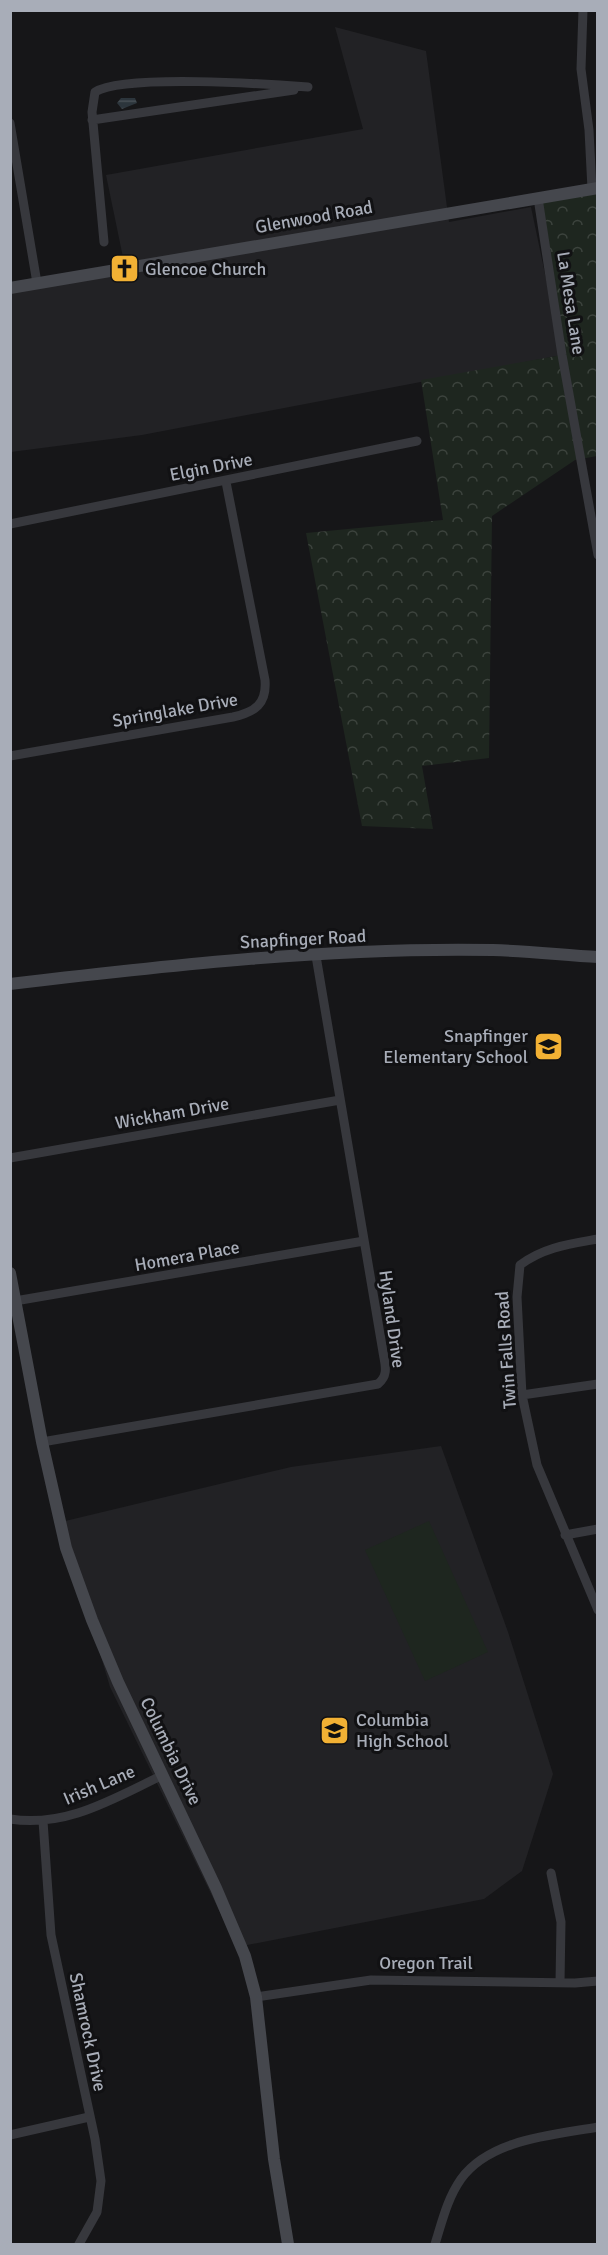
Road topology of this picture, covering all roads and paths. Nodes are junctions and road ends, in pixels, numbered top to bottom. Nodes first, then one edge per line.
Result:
1 (583, 10) edge
2 (92, 120) junction
3 (10, 123) edge
4 (595, 188) edge
5 (538, 198) junction
6 (104, 242) dead end
7 (37, 283) junction
8 (10, 288) edge
9 (417, 441) dead end
10 (226, 482) junction
11 (10, 524) edge
12 (597, 555) edge
13 (10, 756) edge
14 (316, 956) junction
15 (597, 957) edge
16 (10, 984) edge
17 (340, 1100) junction
18 (10, 1158) edge
19 (597, 1239) edge
20 (364, 1241) junction
21 (10, 1273) edge
22 (15, 1301) junction
23 (597, 1384) edge
24 (522, 1395) junction
25 (42, 1442) junction
26 (597, 1529) edge
27 (565, 1535) junction
28 (597, 1610) edge
29 (163, 1775) junction
30 (10, 1819) edge
31 (43, 1821) junction
32 (551, 1873) dead end
33 (597, 1981) edge
34 (560, 1983) junction
35 (256, 1997) junction
36 (89, 2116) junction
37 (597, 2127) edge
38 (10, 2135) edge
39 (79, 2244) edge
40 (288, 2244) edge
41 (435, 2244) edge

1 - 4 street
2 - 2 street
2 - 6 street
3 - 7 street
4 - 5 main road, Glenwood Road
5 - 7 main road, Glenwood Road
5 - 12 street, La Mesa Lane
7 - 8 main road, Glenwood Road
9 - 10 street, Elgin Drive
10 - 11 street, Elgin Drive
10 - 13 street, Springlake Drive
14 - 15 main road, Snapfinger Road
14 - 16 main road, Snapfinger Road
14 - 17 street, Hyland Drive
17 - 18 street, Wickham Drive
17 - 20 street, Hyland Drive
19 - 24 street, Twin Falls Road
20 - 22 street, Homera Place
20 - 25 street, Hyland Drive
21 - 22 main road, Columbia Drive
22 - 25 main road, Columbia Drive
23 - 24 street
24 - 27 street, Twin Falls Road
25 - 29 main road, Columbia Drive
26 - 27 street
27 - 28 street, Twin Falls Road
29 - 31 street, Irish Lane
29 - 35 main road, Columbia Drive
30 - 31 street, Irish Lane
31 - 36 street, Shamrock Drive
32 - 34 street
33 - 34 street, Oregon Trail
34 - 35 street, Oregon Trail
35 - 40 main road, Columbia Drive
36 - 38 street
36 - 39 street, Shamrock Drive
37 - 41 street

